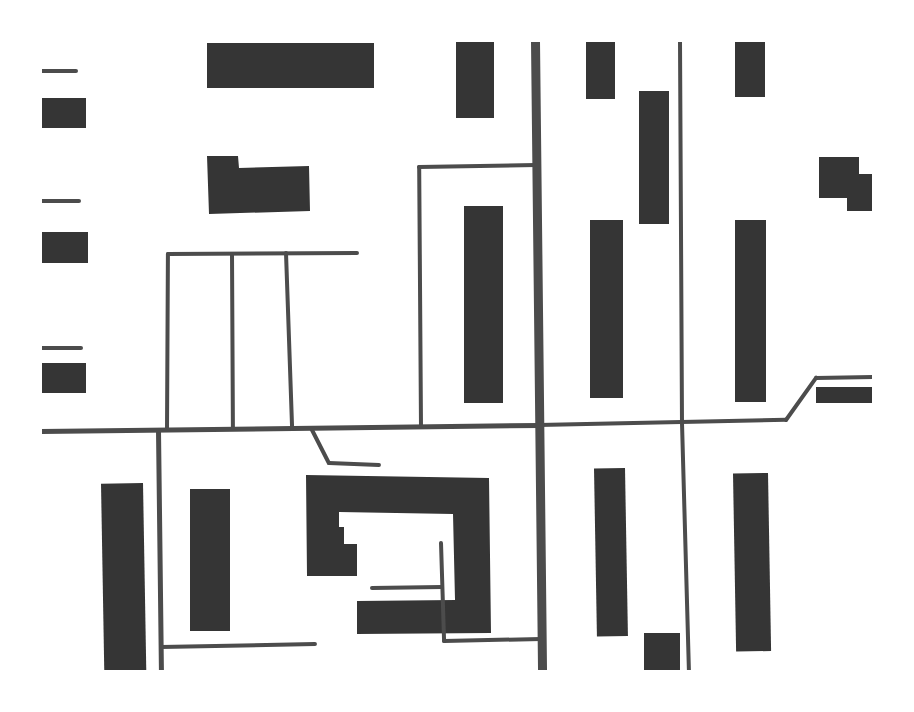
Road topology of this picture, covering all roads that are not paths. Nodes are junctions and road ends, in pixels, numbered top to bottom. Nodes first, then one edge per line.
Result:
1 (535, 41) edge
2 (680, 41) edge
3 (41, 71) edge
4 (76, 71) dead end
5 (536, 165) junction
6 (41, 201) edge
7 (79, 201) dead end
8 (286, 253) junction
9 (357, 253) dead end
10 (232, 254) junction
11 (41, 348) edge
12 (81, 348) dead end
13 (873, 377) edge
14 (682, 423) junction
15 (539, 425) junction
16 (420, 427) junction
17 (292, 428) junction
18 (311, 428) junction
19 (233, 429) junction
20 (158, 430) junction
21 (167, 430) junction
22 (41, 432) edge
23 (379, 465) dead end
24 (441, 543) dead end
25 (442, 587) junction
26 (372, 588) dead end
27 (541, 640) junction
28 (315, 644) dead end
29 (161, 647) junction
30 (161, 671) edge
31 (542, 671) edge
32 (689, 671) edge

1 - 5 street
2 - 14 lane
3 - 4 lane
5 - 15 street
5 - 16 lane
6 - 7 lane
8 - 9 lane
8 - 10 lane
8 - 17 lane
10 - 19 lane
10 - 21 lane
11 - 12 lane
13 - 14 lane
14 - 15 lane
14 - 32 lane
15 - 16 street
15 - 27 street
16 - 18 street
17 - 18 street
17 - 19 street
18 - 23 lane
19 - 21 street
20 - 21 street
20 - 22 street
20 - 29 street
24 - 25 lane
25 - 26 lane
25 - 27 lane
27 - 31 street
28 - 29 lane
29 - 30 street

